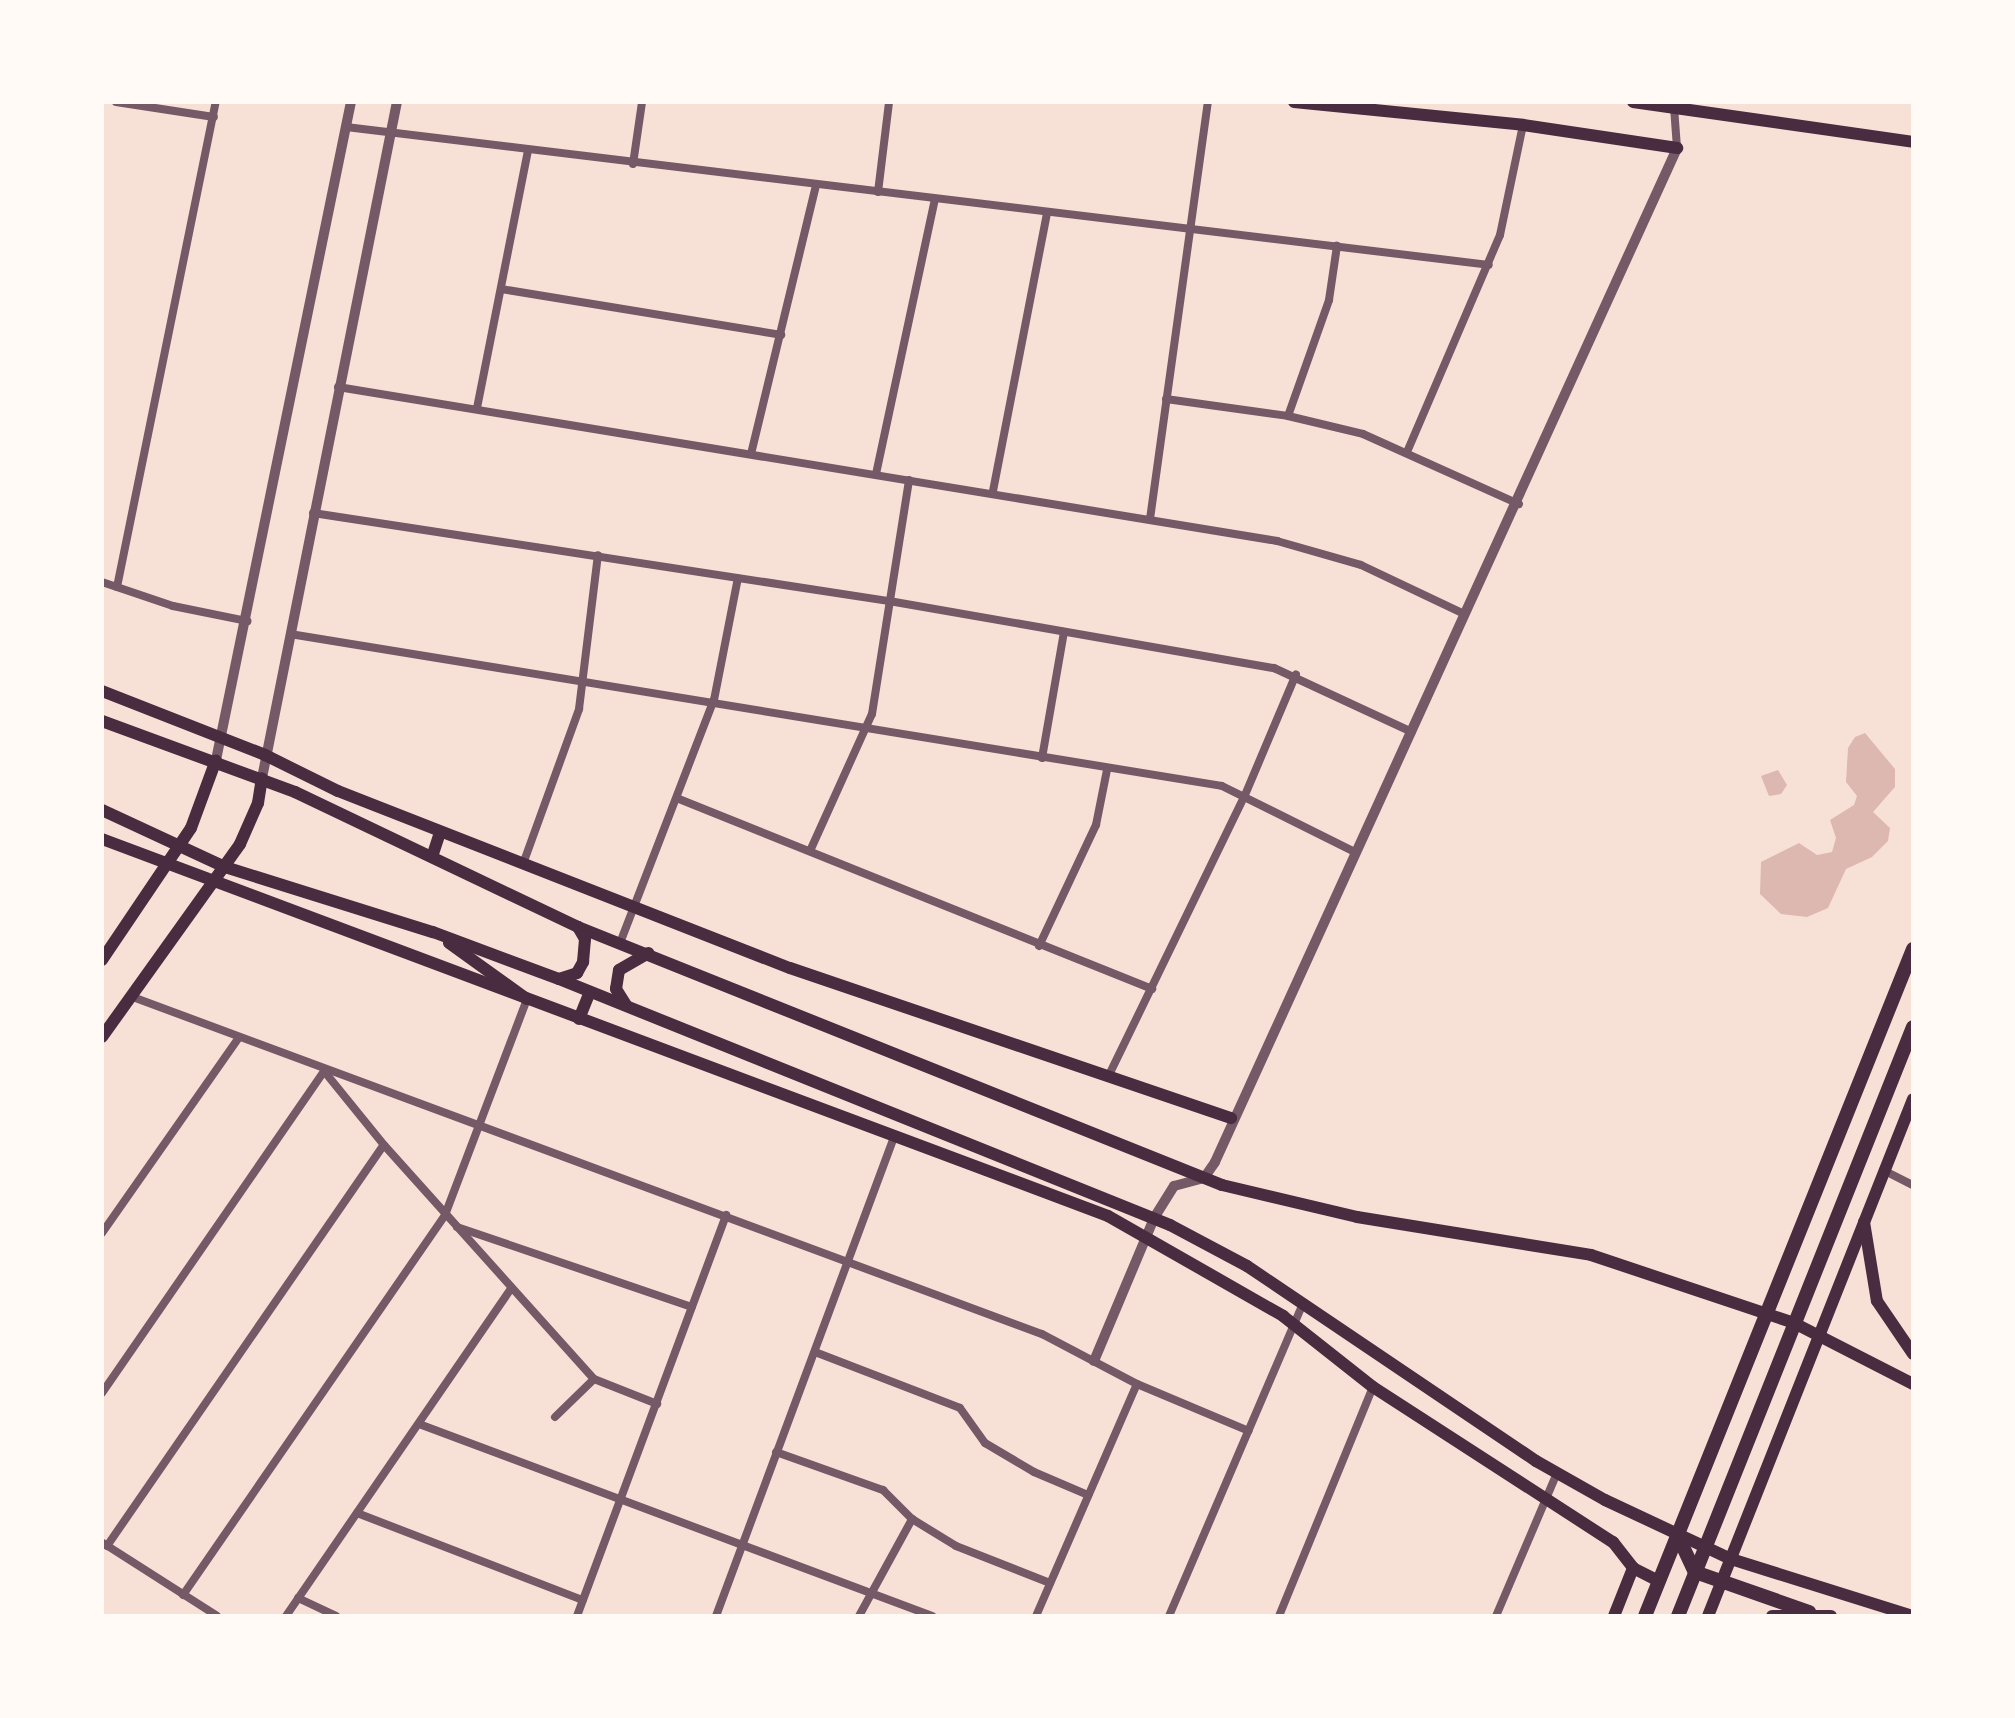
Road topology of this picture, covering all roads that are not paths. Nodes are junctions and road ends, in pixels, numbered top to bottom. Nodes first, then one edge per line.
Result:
1 (116, 102) edge
2 (216, 102) edge
3 (351, 102) edge
4 (397, 102) edge
5 (642, 102) edge
6 (889, 102) edge
7 (1208, 102) edge
8 (1294, 102) edge
9 (1633, 102) edge
10 (1674, 106) edge
11 (214, 117) junction
12 (1523, 125) junction
13 (346, 127) junction
14 (392, 132) junction
15 (1913, 142) edge
16 (1677, 148) junction
17 (528, 151) junction
18 (633, 164) junction
19 (816, 186) junction
20 (878, 192) junction
21 (935, 199) junction
22 (1047, 214) junction
23 (1190, 230) junction
24 (1337, 246) junction
25 (1489, 265) junction
26 (501, 289) junction
27 (781, 335) junction
28 (338, 387) junction
29 (1166, 399) junction
30 (477, 408) junction
31 (1288, 416) junction
32 (1407, 452) junction
33 (751, 454) junction
34 (876, 474) junction
35 (909, 480) junction
36 (993, 491) junction
37 (1519, 504) junction
38 (313, 513) junction
39 (1150, 519) junction
40 (598, 555) junction
41 (738, 578) junction
42 (102, 582) edge
43 (117, 587) junction
44 (889, 601) junction
45 (1464, 614) junction
46 (248, 622) junction
47 (1064, 632) junction
48 (290, 634) junction
49 (1296, 674) junction
50 (585, 680) junction
51 (102, 691) edge
52 (714, 700) junction
53 (102, 721) edge
54 (867, 728) junction
55 (1412, 732) junction
56 (223, 738) junction
57 (265, 755) junction
58 (1042, 758) junction
59 (216, 760) junction
60 (1107, 770) junction
61 (262, 778) junction
62 (1245, 795) junction
63 (679, 799) junction
64 (102, 810) edge
65 (440, 832) junction
66 (102, 839) edge
67 (178, 846) junction
68 (810, 851) junction
69 (1355, 852) junction
70 (432, 857) junction
71 (523, 864) junction
72 (166, 865) junction
73 (225, 867) junction
74 (212, 882) junction
75 (635, 907) junction
76 (578, 927) junction
77 (433, 932) junction
78 (620, 943) junction
79 (1039, 946) junction
80 (1913, 949) edge
81 (648, 953) junction
82 (102, 960) edge
83 (559, 979) junction
84 (1152, 989) junction
85 (590, 992) junction
86 (130, 996) junction
87 (527, 999) junction
88 (626, 1006) junction
89 (579, 1019) junction
90 (1913, 1027) edge
91 (102, 1037) edge
92 (239, 1037) junction
93 (324, 1071) junction
94 (1109, 1075) junction
95 (1913, 1099) edge
96 (1231, 1118) junction
97 (479, 1124) junction
98 (894, 1137) junction
99 (384, 1145) junction
100 (1883, 1170) junction
101 (1204, 1178) junction
102 (1913, 1185) edge
103 (445, 1215) junction
104 (726, 1215) junction
105 (1154, 1218) junction
106 (1864, 1218) junction
107 (456, 1227) junction
108 (102, 1233) edge
109 (1145, 1234) junction
110 (848, 1262) junction
111 (511, 1289) junction
112 (1303, 1303) junction
113 (692, 1307) junction
114 (1768, 1313) junction
115 (1794, 1323) junction
116 (1294, 1325) junction
117 (1818, 1334) junction
118 (815, 1352) junction
119 (1913, 1354) edge
120 (1094, 1361) junction
121 (594, 1379) junction
122 (1137, 1384) junction
123 (1913, 1384) edge
124 (1373, 1387) junction
125 (102, 1393) edge
126 (657, 1404) junction
127 (555, 1417) dead end
128 (419, 1424) junction
129 (1249, 1431) junction
130 (776, 1452) junction
131 (1557, 1473) junction
132 (1088, 1495) junction
133 (621, 1499) junction
134 (1545, 1499) junction
135 (357, 1513) junction
136 (912, 1519) junction
137 (1678, 1536) junction
138 (104, 1544) edge
139 (742, 1545) junction
140 (1705, 1548) junction
141 (1731, 1559) junction
142 (1633, 1568) junction
143 (1695, 1572) junction
144 (1659, 1581) junction
145 (1723, 1582) junction
146 (1050, 1583) junction
147 (868, 1592) junction
148 (183, 1595) junction
149 (298, 1598) junction
150 (583, 1600) junction
151 (1809, 1612) junction
152 (1170, 1614) edge
153 (217, 1616) edge
154 (286, 1616) edge
155 (336, 1616) edge
156 (577, 1616) edge
157 (716, 1616) edge
158 (859, 1616) edge
159 (932, 1616) edge
160 (1036, 1616) edge
161 (1182, 1616) edge
162 (1279, 1616) edge
163 (1496, 1616) edge
164 (1614, 1616) edge
165 (1645, 1616) edge
166 (1678, 1616) edge
167 (1708, 1616) edge
168 (1772, 1616) edge
169 (1831, 1616) edge
170 (1913, 1616) edge

1 - 11 street
2 - 11 street
3 - 13 street
4 - 14 street
5 - 18 street
6 - 20 street
7 - 23 street
8 - 12 main road
9 - 10 main road
10 - 15 main road
10 - 16 street
11 - 43 street
12 - 16 main road
12 - 25 street
13 - 14 street
13 - 46 street
14 - 17 street
14 - 28 street
16 - 37 street
17 - 18 street
17 - 26 street
18 - 19 street
19 - 20 street
19 - 27 street
20 - 21 street
21 - 22 street
21 - 34 street
22 - 23 street
22 - 36 street
23 - 24 street
23 - 29 street
24 - 25 street
24 - 31 street
25 - 32 street
26 - 27 street
26 - 30 street
27 - 33 street
28 - 30 street
28 - 38 street
29 - 31 street
29 - 39 street
30 - 33 street
31 - 32 street
32 - 37 street
33 - 34 street
34 - 35 street
35 - 36 street
35 - 44 street
36 - 39 street
37 - 45 street
38 - 40 street
38 - 48 street
39 - 45 street
40 - 41 street
40 - 50 street
41 - 44 street
41 - 52 street
42 - 43 street
43 - 46 street
44 - 47 street
44 - 54 street
45 - 55 street
46 - 56 street
47 - 49 street
47 - 58 street
48 - 50 street
48 - 57 street
49 - 55 street
49 - 62 street
50 - 52 street
50 - 71 street
51 - 56 main road
52 - 54 street
52 - 63 street
53 - 59 main road
54 - 58 street
54 - 68 street
55 - 69 street
56 - 57 main road
56 - 59 street
57 - 61 street
57 - 65 main road
58 - 60 street
59 - 61 main road
59 - 67 main road
60 - 62 street
60 - 79 street
61 - 70 main road
61 - 73 main road
62 - 69 street
62 - 84 street
63 - 68 street
63 - 75 street
64 - 67 main road
65 - 70 main road
65 - 71 main road
66 - 72 main road
67 - 72 main road
67 - 73 main road
68 - 79 street
69 - 96 street
70 - 76 main road
71 - 75 main road
72 - 74 main road
72 - 82 main road
73 - 74 main road
73 - 77 main road
74 - 86 main road
74 - 87 main road
75 - 78 street
75 - 94 main road
76 - 78 main road
76 - 83 main road
77 - 83 main road
77 - 87 main road
78 - 81 main road
79 - 84 street
80 - 114 highway
81 - 88 main road
81 - 101 main road
83 - 85 main road
84 - 94 street
85 - 88 main road
85 - 89 main road
86 - 91 main road
86 - 92 street
87 - 89 main road
87 - 97 street
88 - 105 main road
89 - 98 main road
90 - 115 highway
92 - 93 street
92 - 108 street
93 - 97 street
93 - 99 street
93 - 125 street
94 - 96 main road
95 - 100 main road
96 - 101 street
97 - 103 street
97 - 104 street
98 - 109 main road
98 - 110 street
99 - 103 street
99 - 138 street
100 - 102 street
100 - 106 main road
101 - 105 street
101 - 114 main road
103 - 107 street
103 - 148 street
104 - 110 street
104 - 113 street
105 - 109 street
105 - 112 main road
106 - 117 main road
106 - 119 main road
107 - 111 street
107 - 113 street
109 - 116 main road
109 - 120 street
110 - 118 street
110 - 120 street
111 - 121 street
111 - 128 street
112 - 116 street
112 - 131 main road
113 - 126 street
114 - 115 main road
114 - 137 highway
115 - 117 main road
115 - 140 highway
116 - 124 main road
116 - 129 street
117 - 123 main road
117 - 141 main road
118 - 130 street
118 - 132 street
120 - 122 street
121 - 126 street
121 - 127 street
122 - 129 street
122 - 132 street
124 - 134 main road
124 - 162 street
126 - 133 street
128 - 133 street
128 - 135 street
129 - 152 street
130 - 136 street
130 - 139 street
131 - 134 street
131 - 137 main road
132 - 146 street
133 - 139 street
133 - 150 street
134 - 142 main road
134 - 163 street
135 - 149 street
135 - 150 street
136 - 146 street
136 - 147 street
137 - 140 main road
137 - 143 highway
137 - 144 highway
138 - 148 street
139 - 147 street
139 - 157 street
140 - 141 main road
140 - 143 highway
141 - 145 main road
141 - 170 main road
142 - 144 main road
142 - 164 main road
143 - 145 highway
143 - 166 highway
144 - 165 highway
145 - 151 highway
145 - 167 main road
146 - 160 street
147 - 158 street
147 - 159 street
148 - 153 street
149 - 154 street
149 - 155 street
150 - 156 street
151 - 168 main road
151 - 169 main road
152 - 161 street

